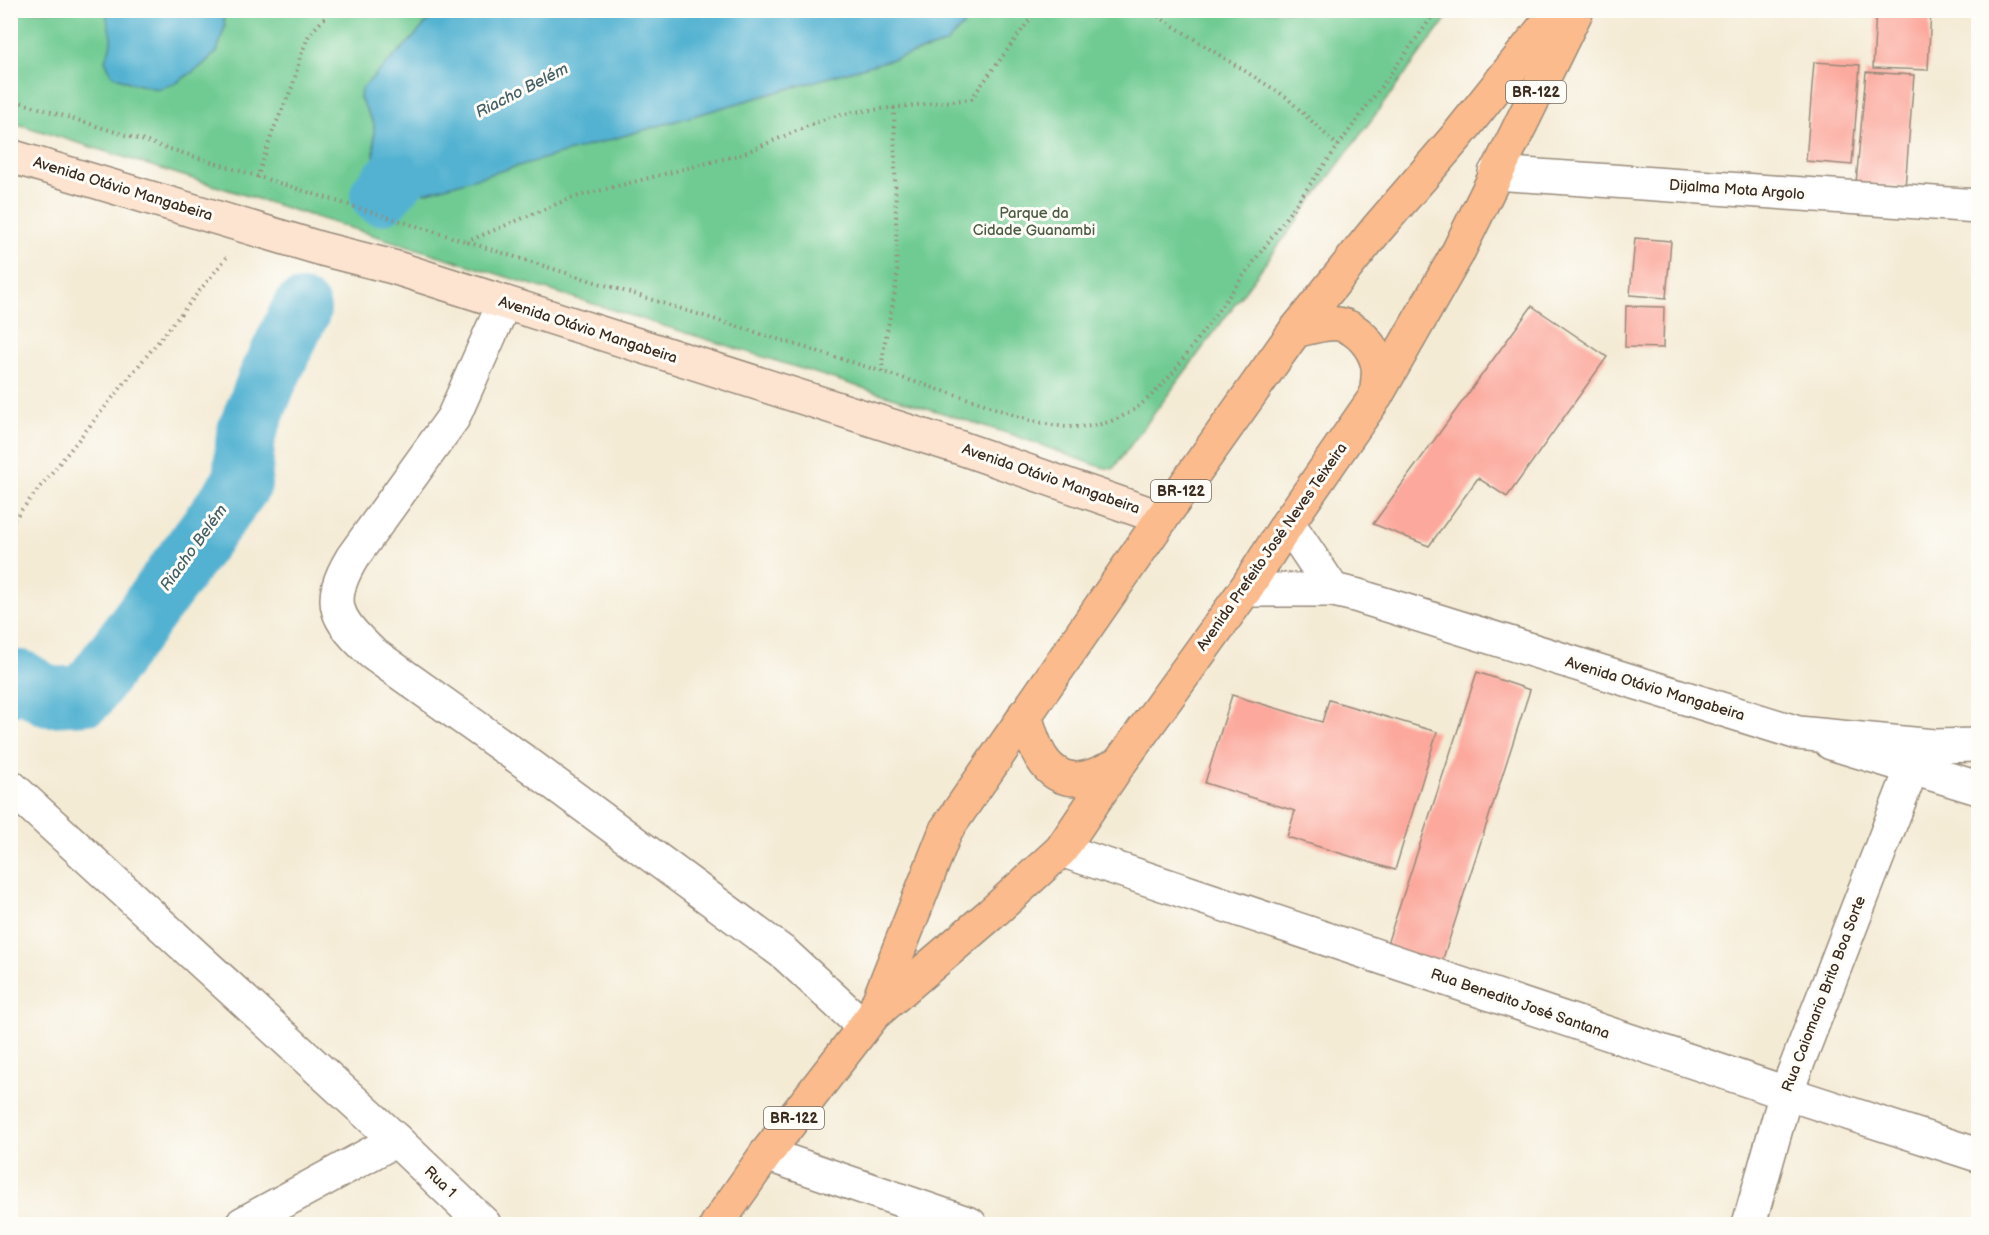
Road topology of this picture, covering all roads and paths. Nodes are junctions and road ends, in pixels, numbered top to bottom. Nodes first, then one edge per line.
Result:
1 (332, 10) edge
2 (1037, 10) edge
3 (1148, 10) edge
4 (1437, 10) edge
5 (1558, 10) edge
6 (1577, 10) edge
7 (10, 99) edge
8 (894, 107) junction
9 (1338, 146) junction
10 (10, 156) edge
11 (1496, 173) junction
12 (257, 178) junction
13 (1978, 206) edge
14 (250, 228) junction
15 (466, 242) junction
16 (504, 303) junction
17 (1295, 331) junction
18 (882, 372) junction
19 (1376, 396) junction
20 (1162, 518) junction
21 (1288, 523) junction
22 (10, 524) edge
23 (1245, 590) junction
24 (1333, 590) junction
25 (1025, 714) junction
26 (1798, 733) junction
27 (1978, 745) edge
28 (1119, 764) junction
29 (1912, 768) junction
30 (10, 786) edge
31 (1978, 788) edge
32 (1062, 850) junction
33 (869, 1020) junction
34 (1786, 1093) junction
35 (396, 1140) junction
36 (766, 1154) junction
37 (1978, 1155) edge
38 (242, 1224) edge
39 (484, 1224) edge
40 (717, 1224) edge
41 (970, 1224) edge
42 (1749, 1224) edge

1 - 12 path
2 - 8 path
3 - 9 path
4 - 9 path
5 - 17 main road, Avenida Prefeito José Neves Teixeira / BR-122
6 - 11 main road, Avenida Prefeito José Neves Teixeira / BR-122
7 - 12 path
8 - 15 path
8 - 18 path
9 - 18 path
10 - 14 main road, Avenida Otávio Mangabeira
11 - 13 street, Dijalma Mota Argolo
11 - 19 main road, Avenida Prefeito José Neves Teixeira / BR-122
12 - 15 path
14 - 16 main road, Avenida Otávio Mangabeira
14 - 22 path
15 - 18 path
16 - 20 main road, Avenida Otávio Mangabeira
16 - 33 street
17 - 19 main road
17 - 20 main road, Avenida Prefeito José Neves Teixeira / BR-122
19 - 21 main road, Avenida Prefeito José Neves Teixeira / BR-122
20 - 25 main road, Avenida Prefeito José Neves Teixeira / BR-122
21 - 23 main road, Avenida Prefeito José Neves Teixeira / BR-122
21 - 24 street
23 - 24 street, Avenida Otávio Mangabeira
23 - 28 main road, Avenida Prefeito José Neves Teixeira / BR-122
24 - 26 street, Avenida Otávio Mangabeira
25 - 28 main road
25 - 33 main road, Avenida Prefeito José Neves Teixeira / BR-122
26 - 27 street
26 - 29 street, Avenida Otávio Mangabeira
28 - 32 main road, Avenida Prefeito José Neves Teixeira / BR-122
29 - 31 street, Avenida Otávio Mangabeira
29 - 34 street, Rua Caiomario Brito Boa Sorte
30 - 35 street, Rua 1
32 - 33 main road, Avenida Prefeito José Neves Teixeira / BR-122
32 - 34 street, Rua Benedito José Santana
33 - 36 main road, Avenida Prefeito José Neves Teixeira / BR-122
34 - 37 street, Rua Benedito José Santana
34 - 42 street, Rua Caiomario Brito Boa Sorte
35 - 38 street
35 - 39 street, Rua 1
36 - 40 main road, Avenida Prefeito José Neves Teixeira / BR-122
36 - 41 street

